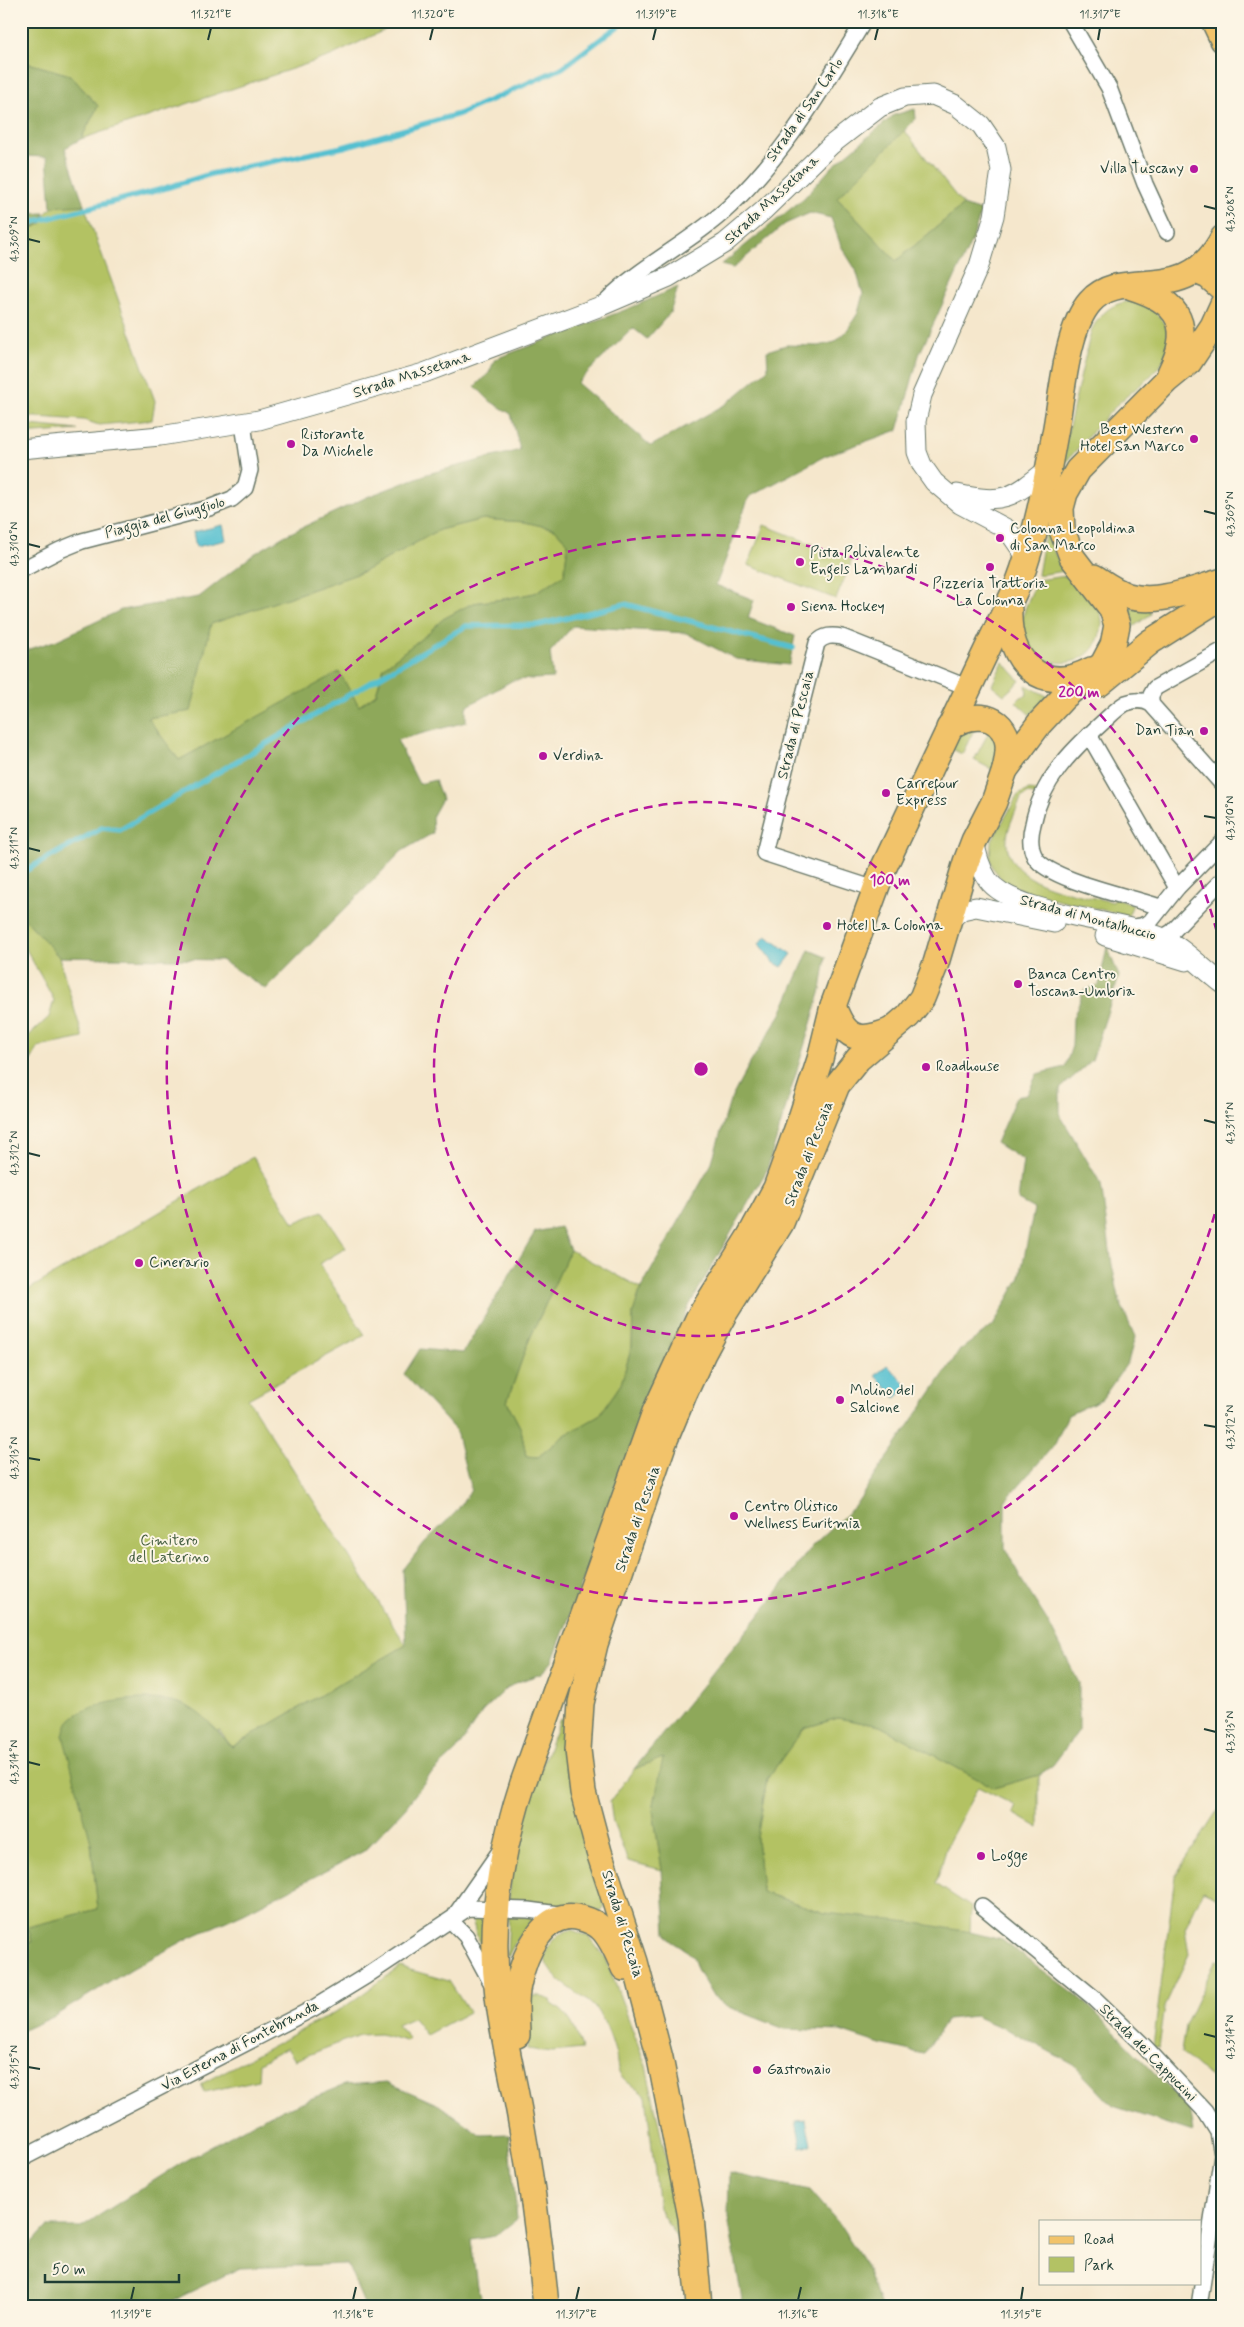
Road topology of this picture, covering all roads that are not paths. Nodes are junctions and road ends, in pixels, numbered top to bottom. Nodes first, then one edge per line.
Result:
1 (864, 21) edge
2 (1070, 21) edge
3 (1214, 21) edge
4 (1223, 40) edge
5 (1168, 232) dead end
6 (1223, 238) edge
7 (1196, 270) junction
8 (1127, 286) junction
9 (1222, 304) edge
10 (601, 306) junction
11 (1167, 380) junction
12 (243, 424) junction
13 (21, 449) edge
14 (1048, 469) junction
15 (948, 492) junction
16 (1027, 558) junction
17 (1082, 569) junction
18 (21, 570) edge
19 (1223, 581) edge
20 (1223, 596) edge
21 (1010, 606) junction
22 (1150, 642) junction
23 (1223, 650) edge
24 (1103, 664) junction
25 (969, 688) junction
26 (1152, 704) junction
27 (949, 728) junction
28 (1089, 735) junction
29 (1005, 770) junction
30 (1223, 785) edge
31 (994, 802) junction
32 (974, 841) junction
33 (1223, 841) edge
34 (1223, 879) edge
35 (1177, 888) junction
36 (875, 889) junction
37 (1160, 907) junction
38 (1048, 921) junction
39 (1181, 921) junction
40 (947, 922) junction
41 (1126, 928) junction
42 (1162, 938) junction
43 (1183, 950) junction
44 (1197, 965) junction
45 (1223, 984) edge
46 (833, 1006) junction
47 (892, 1030) junction
48 (507, 1841) junction
49 (982, 1906) dead end
50 (497, 1908) junction
51 (573, 1916) junction
52 (451, 1921) junction
53 (497, 1993) junction
54 (653, 2032) junction
55 (515, 2092) junction
56 (21, 2159) edge
57 (546, 2306) edge
58 (699, 2306) edge
59 (1199, 2306) edge

1 - 10 street, Strada di San Carlo
2 - 5 street
3 - 4 main road
6 - 7 main road
7 - 8 main road
7 - 9 main road
8 - 11 main road
8 - 14 main road
9 - 11 main road
10 - 12 street, Strada Massetana
10 - 15 street, Strada Massetana
11 - 17 main road
12 - 13 street, Strada Massetana
12 - 18 street, Piaggia del Giuggiolo
14 - 15 street, Strada Massetana
14 - 16 main road
15 - 16 street, Strada Massetana
16 - 21 main road, Strada di Pescaia
17 - 19 main road
17 - 24 main road, Strada di Pescaia
20 - 22 main road, Strada di Pescaia
21 - 24 main road, Strada di Pescaia
21 - 25 main road, Strada di Pescaia
22 - 24 main road, Strada di Pescaia
22 - 31 main road, Strada di Pescaia
23 - 26 street
24 - 29 main road, Strada di Pescaia
25 - 27 main road, Strada di Pescaia
25 - 36 street, Strada di Pescaia
26 - 28 street
26 - 30 street
27 - 29 main road
27 - 36 main road, Strada di Pescaia
28 - 35 street
28 - 37 street
29 - 31 main road, Strada di Pescaia
31 - 32 main road, Strada di Pescaia
32 - 40 main road, Strada di Pescaia
32 - 41 street, Strada di Montalbuccio
33 - 35 street
34 - 39 street
35 - 37 street
36 - 46 main road, Strada di Pescaia
37 - 41 street
38 - 40 street, Strada di Montalbuccio
38 - 42 street
38 - 44 street, Strada di Montalbuccio
39 - 42 street
39 - 43 street
40 - 47 main road, Strada di Pescaia
41 - 42 street, Strada di Montalbuccio
42 - 43 street, Strada di Montalbuccio
43 - 44 street, Strada di Montalbuccio
44 - 45 street, Strada di Montalbuccio
46 - 47 main road
46 - 48 main road, Strada di Pescaia
47 - 54 main road, Strada di Pescaia
48 - 50 main road, Strada di Pescaia
48 - 52 street, Via Esterna di Fontebranda
49 - 59 street, Strada dei Cappuccini
50 - 51 street, Via Esterna di Fontebranda
50 - 52 street, Via Esterna di Fontebranda
50 - 53 main road, Strada di Pescaia
51 - 54 main road
51 - 55 main road
52 - 53 street
52 - 56 street, Via Esterna di Fontebranda
53 - 55 main road, Strada di Pescaia
54 - 58 main road, Strada di Pescaia
55 - 57 main road, Strada di Pescaia

